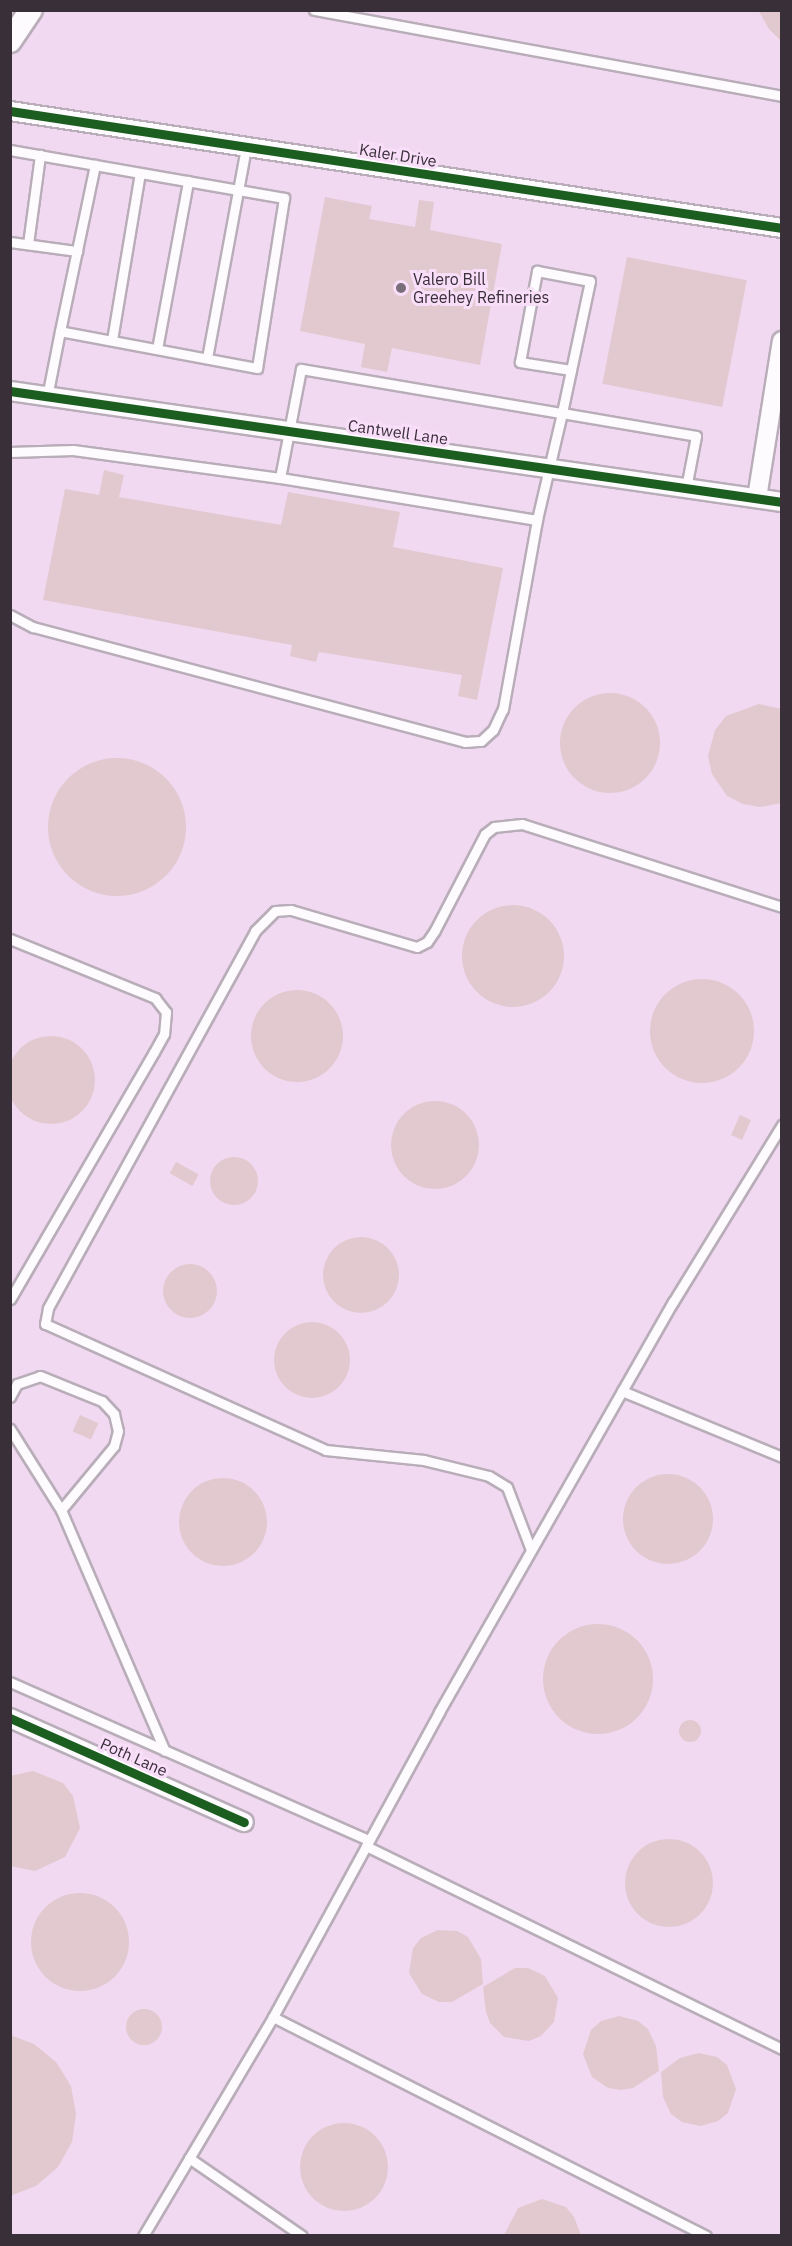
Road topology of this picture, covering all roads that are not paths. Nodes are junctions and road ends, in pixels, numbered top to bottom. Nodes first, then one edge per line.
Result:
1 (31, 10) edge
2 (314, 10) edge
3 (10, 41) edge
4 (782, 96) edge
5 (10, 111) edge
6 (246, 147) junction
7 (10, 150) edge
8 (40, 155) junction
9 (95, 165) junction
10 (140, 173) junction
11 (188, 181) junction
12 (237, 190) junction
13 (782, 228) edge
14 (10, 242) edge
15 (28, 244) junction
16 (77, 251) junction
17 (60, 331) junction
18 (112, 340) junction
19 (782, 341) edge
20 (157, 349) junction
21 (207, 358) junction
22 (571, 369) junction
23 (10, 391) edge
24 (47, 397) junction
25 (562, 413) junction
26 (290, 431) junction
27 (10, 452) edge
28 (550, 469) junction
29 (280, 478) junction
30 (686, 488) junction
31 (757, 498) junction
32 (782, 502) edge
33 (537, 520) junction
34 (10, 615) edge
35 (782, 907) edge
36 (10, 939) edge
37 (782, 1125) edge
38 (10, 1299) edge
39 (622, 1391) junction
40 (10, 1397) edge
41 (10, 1430) edge
42 (782, 1457) edge
43 (61, 1510) junction
44 (531, 1550) junction
45 (10, 1682) edge
46 (10, 1718) edge
47 (165, 1751) junction
48 (244, 1822) dead end
49 (368, 1843) junction
50 (273, 2017) junction
51 (782, 2049) edge
52 (189, 2158) junction
53 (143, 2235) edge
54 (302, 2235) edge
55 (706, 2235) edge

1 - 3 street
2 - 4 lane
5 - 6 street, Kaler Drive
6 - 12 lane
6 - 13 street, Kaler Drive
7 - 8 lane
8 - 9 lane
8 - 15 lane
9 - 10 lane
9 - 16 lane
10 - 11 lane
10 - 18 lane
11 - 12 lane
11 - 20 lane
12 - 21 lane
12 - 21 lane
14 - 15 lane
15 - 16 lane
16 - 17 lane
17 - 18 lane
17 - 24 lane
18 - 20 lane
19 - 31 street
20 - 21 lane
22 - 22 lane
22 - 25 lane
23 - 24 street, Cantwell Lane
24 - 26 street, Cantwell Lane
25 - 26 lane
25 - 28 lane
25 - 30 lane
26 - 28 street, Cantwell Lane
26 - 29 lane
27 - 29 lane
28 - 30 street, Cantwell Lane
28 - 33 lane
29 - 33 lane
30 - 31 street, Cantwell Lane
31 - 32 street, Cantwell Lane
33 - 34 lane
35 - 44 lane
36 - 38 lane
37 - 39 lane
39 - 42 lane
39 - 44 lane
40 - 43 lane
41 - 43 lane
43 - 47 lane
44 - 49 lane
45 - 47 lane
46 - 48 street, Poth Lane
47 - 49 lane
49 - 50 lane
49 - 51 lane
50 - 52 lane
50 - 55 lane
52 - 53 lane
52 - 54 lane

